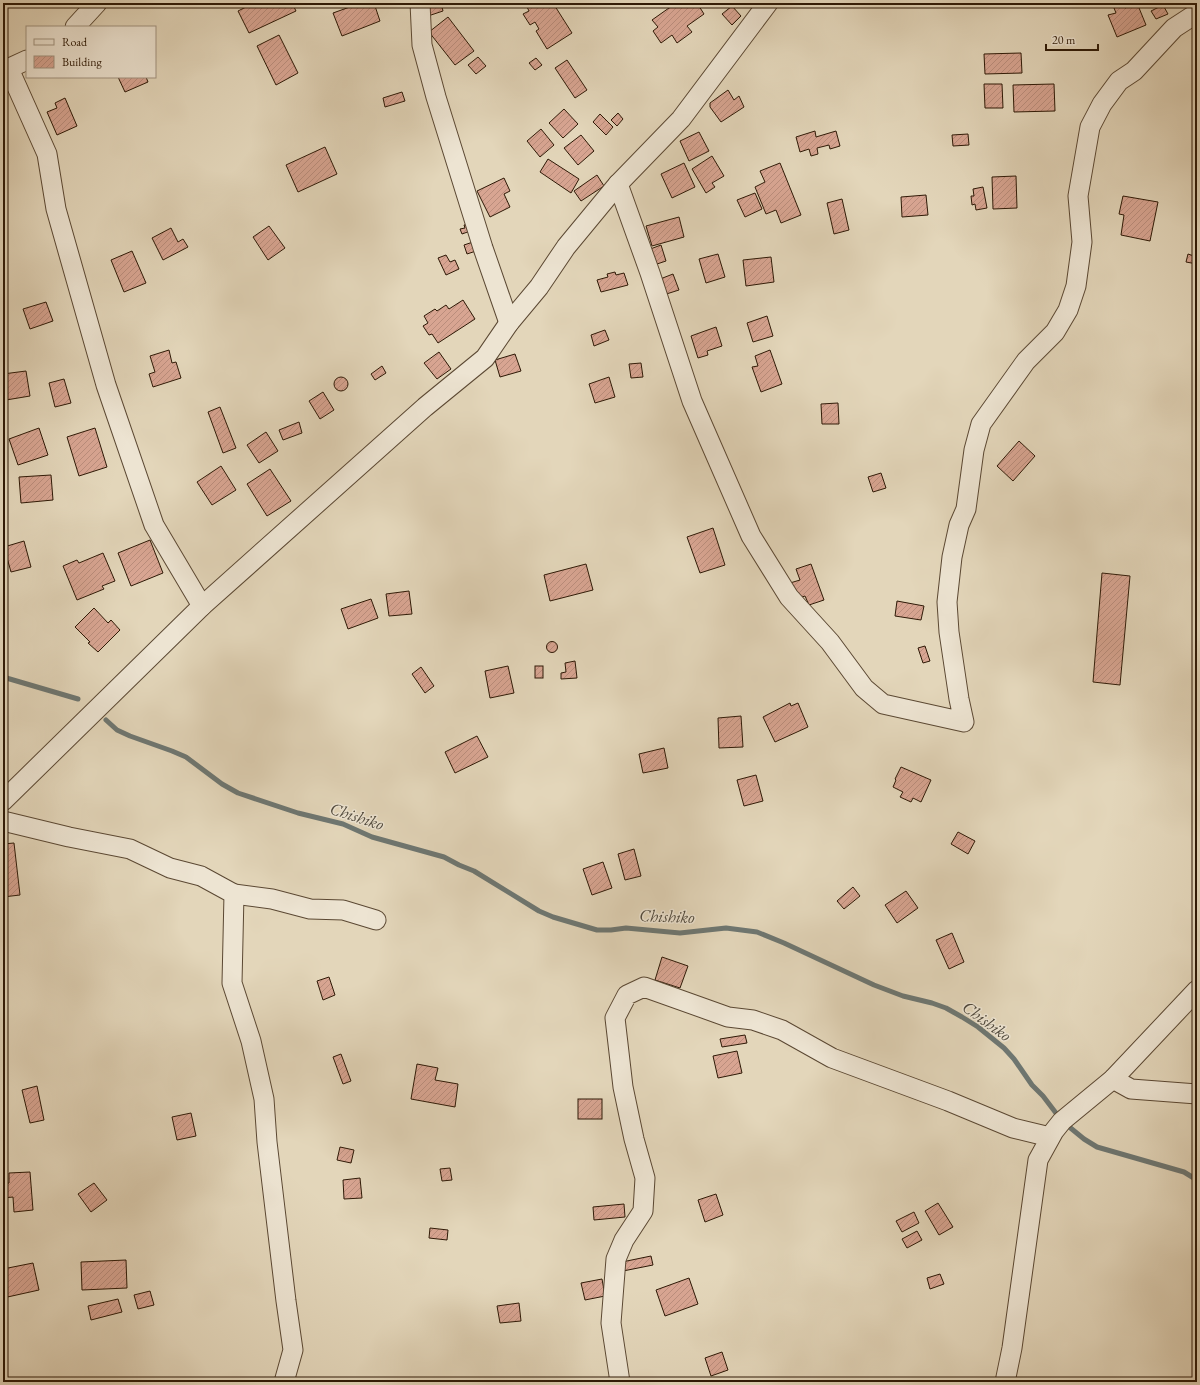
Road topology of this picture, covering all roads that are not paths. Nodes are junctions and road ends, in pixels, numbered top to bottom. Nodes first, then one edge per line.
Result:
1 (97, 3) edge
2 (420, 3) edge
3 (768, 3) edge
4 (1197, 14) edge
5 (76, 26) edge
6 (26, 60) edge
7 (6, 70) edge
8 (618, 184) junction
9 (509, 324) junction
10 (202, 606) junction
11 (3, 801) edge
12 (3, 821) edge
13 (234, 894) junction
14 (376, 920) dead end
15 (1197, 990) edge
16 (1113, 1079) junction
17 (1197, 1094) edge
18 (1050, 1137) junction
19 (284, 1382) edge
20 (620, 1382) edge
21 (1005, 1382) edge

1 - 5 street
2 - 9 street
3 - 8 street
4 - 8 street
6 - 7 street
7 - 10 street
8 - 9 street
9 - 10 street
10 - 11 street
12 - 13 street
13 - 14 street
13 - 19 street
15 - 16 street
16 - 17 street
16 - 18 street
18 - 20 street
18 - 21 street

